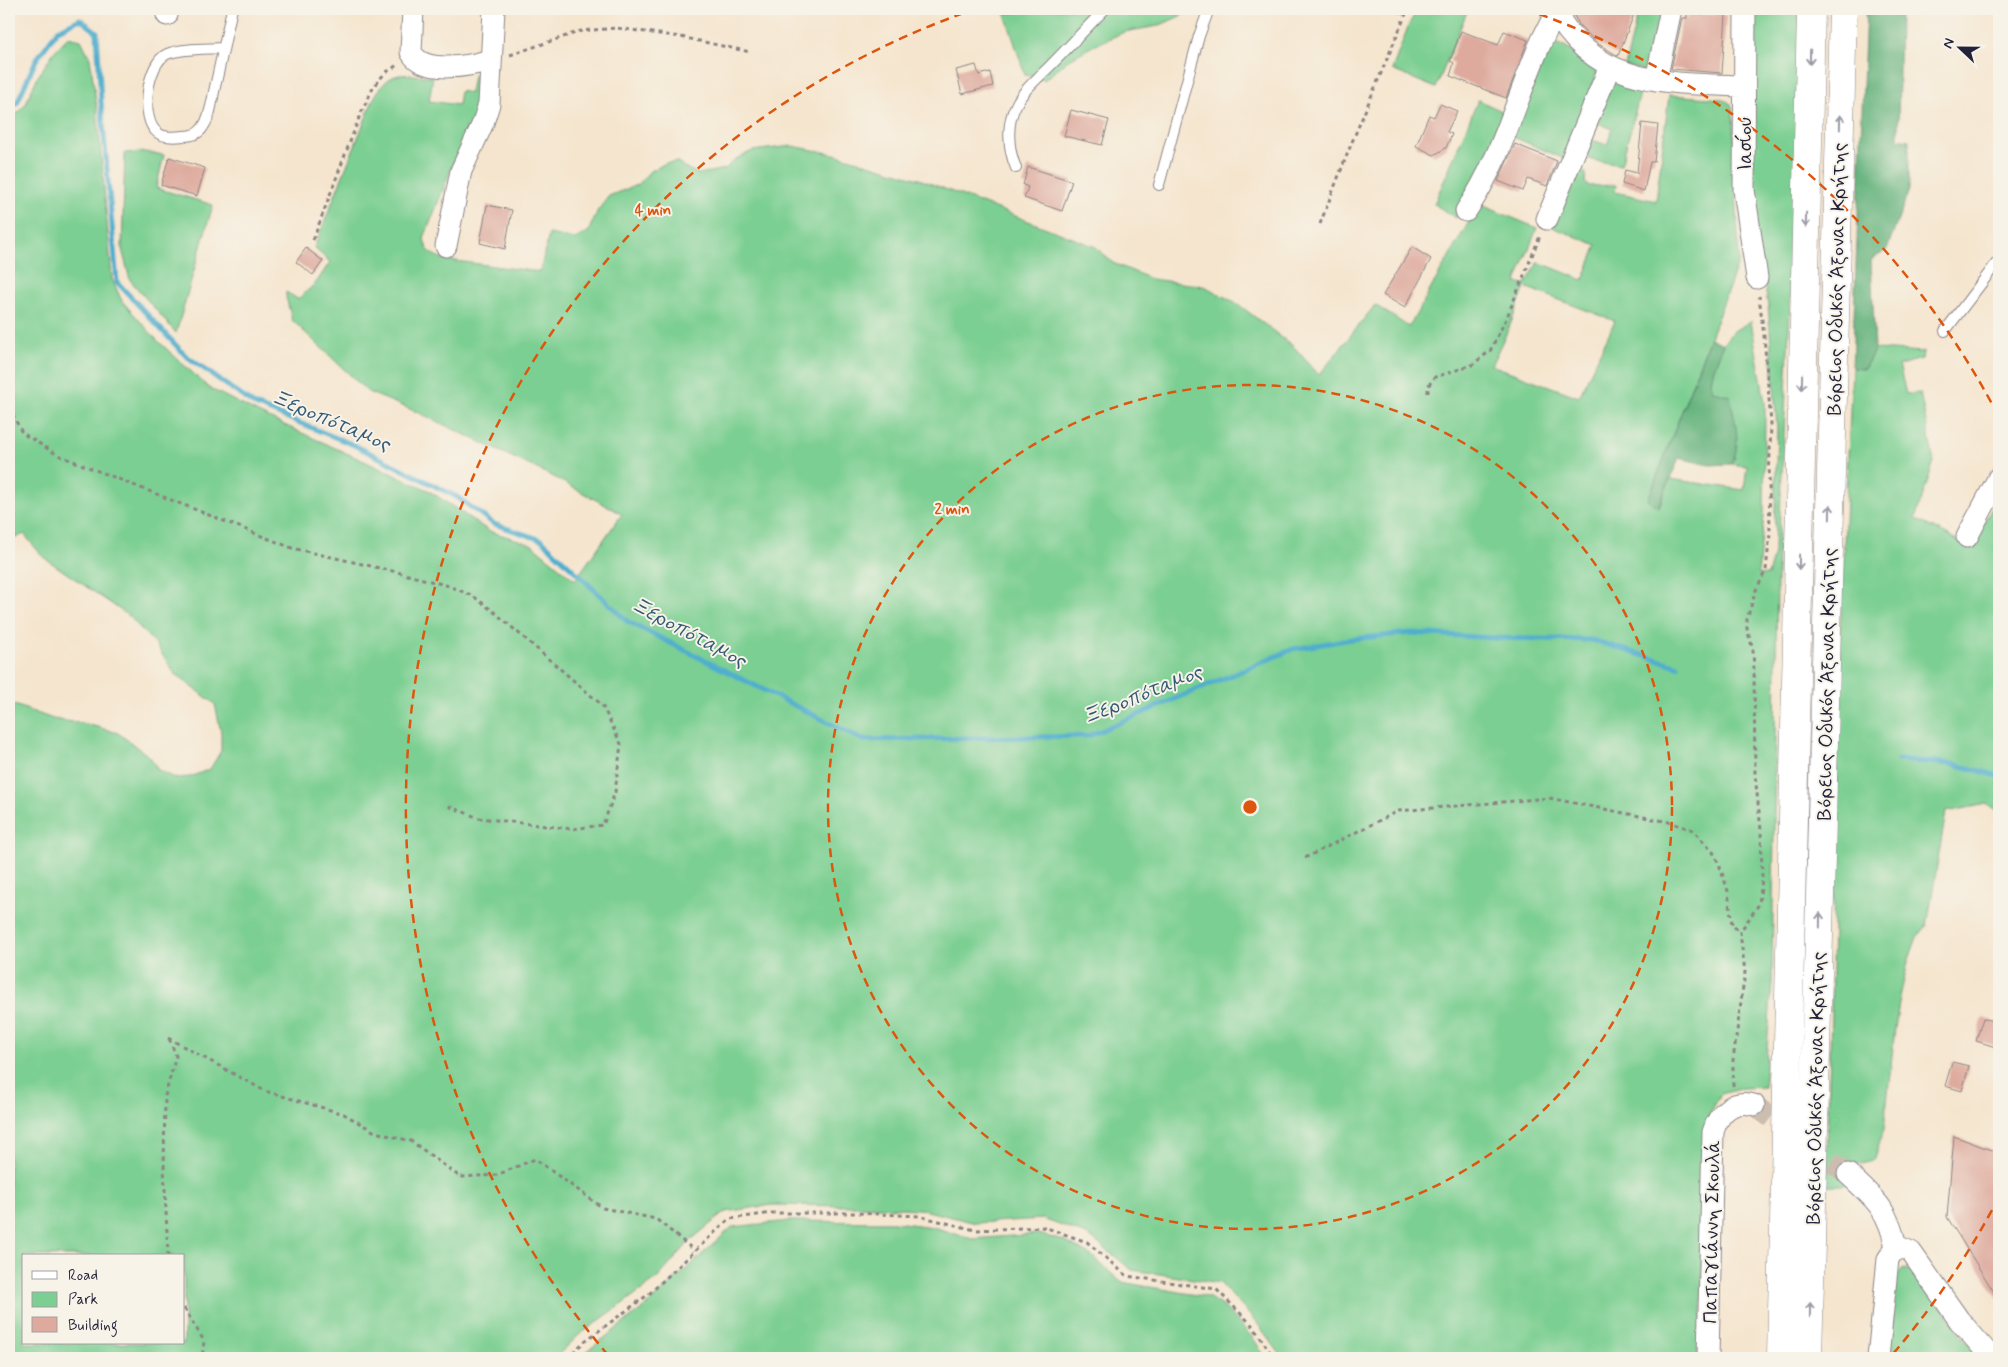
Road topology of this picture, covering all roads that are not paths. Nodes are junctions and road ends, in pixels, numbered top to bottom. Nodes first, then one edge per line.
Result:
1 (232, 9) edge
2 (413, 9) edge
3 (494, 9) edge
4 (1106, 9) edge
5 (1209, 9) edge
6 (1671, 9) edge
7 (1745, 9) edge
8 (1811, 9) edge
9 (1843, 9) edge
10 (1556, 10) edge
11 (223, 48) junction
12 (490, 60) junction
13 (1610, 66) junction
14 (1656, 80) junction
15 (1743, 86) junction
16 (1016, 168) dead end
17 (1159, 185) dead end
18 (1466, 212) dead end
19 (1547, 219) road end
20 (446, 246) dead end
21 (1999, 260) edge
22 (1757, 278) road end
23 (1945, 331) dead end
24 (1999, 477) edge
25 (1967, 537) dead end
26 (1745, 1105) road end
27 (1848, 1174) tunnel mouth
28 (1896, 1247) junction
29 (1708, 1358) edge
30 (1781, 1358) edge
31 (1808, 1358) edge
32 (1878, 1358) edge
33 (1992, 1358) edge

1 - 11 lane
2 - 12 street
3 - 12 street
4 - 16 lane
5 - 17 lane
6 - 14 street
7 - 15 street, Ιασίου
8 -> 30 highway, Βόρειος Οδικός Άξονας Κρήτης
31 -> 9 highway, Βόρειος Οδικός Άξονας Κρήτης
10 - 13 street
10 - 18 street
11 - 11 lane
12 - 20 street
13 - 14 street
13 - 19 street
14 - 15 street
15 - 22 street, Ιασίου
21 - 23 lane
24 - 25 street
26 - 29 street, Παπαγιάννη Σκουλά
27 - 28 street
28 - 32 street
28 - 33 street

